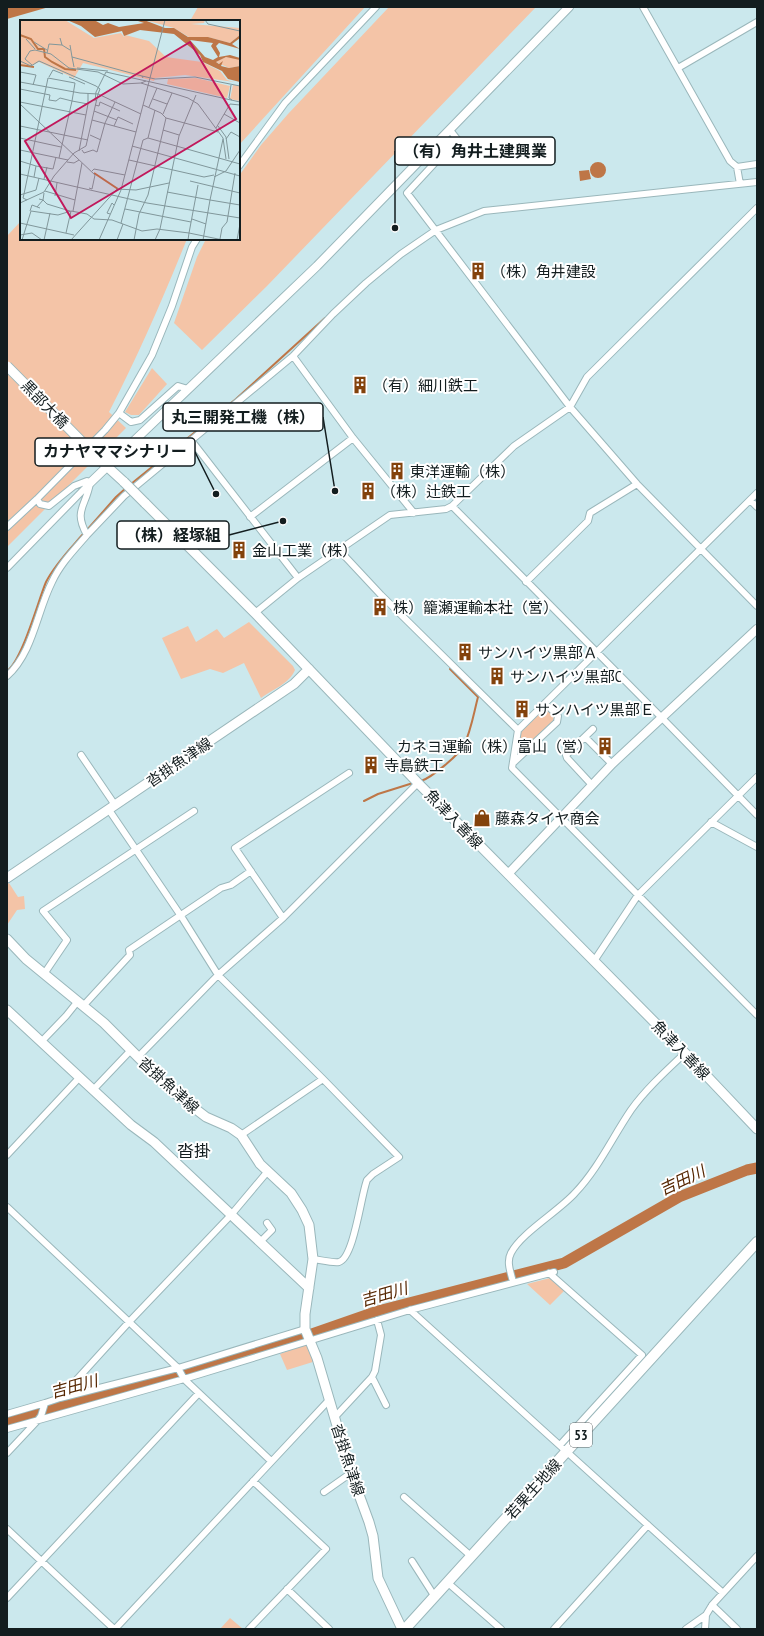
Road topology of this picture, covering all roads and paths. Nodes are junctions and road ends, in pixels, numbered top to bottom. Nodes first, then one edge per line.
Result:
1 (376, 7) edge
2 (569, 7) edge
3 (643, 7) edge
4 (757, 22) edge
5 (678, 68) junction
6 (450, 130) junction
7 (757, 164) edge
8 (240, 165) edge
9 (737, 167) junction
10 (757, 182) edge
11 (740, 184) junction
12 (757, 208) edge
13 (436, 230) junction
14 (196, 240) edge
15 (292, 356) junction
16 (7, 366) edge
17 (188, 389) junction
18 (570, 407) junction
19 (119, 413) junction
20 (352, 438) junction
21 (191, 440) junction
22 (100, 460) joint
23 (107, 467) junction
24 (90, 483) junction
25 (637, 484) junction
26 (757, 493) edge
27 (37, 499) junction
28 (750, 500) junction
29 (452, 506) junction
30 (757, 507) edge
31 (414, 513) junction
32 (250, 517) junction
33 (7, 527) edge
34 (87, 535) junction
35 (701, 548) junction
36 (339, 550) junction
37 (7, 568) edge
38 (298, 578) junction
39 (526, 582) junction
40 (757, 606) edge
41 (256, 613) junction
42 (757, 629) edge
43 (596, 652) junction
44 (309, 669) junction
45 (7, 676) edge
46 (545, 703) junction
47 (662, 718) junction
48 (593, 729) dead end
49 (518, 730) junction
50 (585, 737) junction
51 (81, 755) dead end
52 (513, 763) junction
53 (612, 764) junction
54 (349, 773) dead end
55 (757, 777) edge
56 (418, 783) junction
57 (592, 785) junction
58 (738, 796) junction
59 (112, 807) junction
60 (194, 811) dead end
61 (757, 815) edge
62 (561, 817) junction
63 (711, 822) junction
64 (757, 847) edge
65 (135, 850) junction
66 (250, 871) junction
67 (508, 874) junction
68 (7, 878) edge
69 (638, 895) junction
70 (181, 916) junction
71 (283, 918) junction
72 (7, 939) edge
73 (12, 948) edge
74 (594, 962) junction
75 (44, 974) junction
76 (218, 975) junction
77 (81, 1003) junction
78 (7, 1010) edge
79 (757, 1015) edge
80 (41, 1042) junction
81 (685, 1053) junction
82 (135, 1054) junction
83 (79, 1078) junction
84 (323, 1079) junction
85 (93, 1090) junction
86 (757, 1129) edge
87 (241, 1136) junction
88 (7, 1155) edge
89 (268, 1171) junction
90 (7, 1207) edge
91 (231, 1215) junction
92 (267, 1223) dead end
93 (260, 1242) junction
94 (757, 1242) edge
95 (314, 1260) junction
96 (514, 1282) junction
97 (309, 1288) junction
98 (410, 1310) junction
99 (377, 1320) junction
100 (129, 1322) junction
101 (307, 1335) junction
102 (178, 1369) junction
103 (372, 1377) junction
104 (183, 1378) junction
105 (200, 1393) junction
106 (60, 1398) junction
107 (329, 1400) junction
108 (44, 1405) junction
109 (386, 1405) dead end
110 (7, 1414) edge
111 (40, 1418) junction
112 (334, 1418) junction
113 (7, 1429) edge
114 (564, 1448) junction
115 (7, 1453) edge
116 (271, 1461) junction
117 (350, 1473) junction
118 (253, 1481) junction
119 (324, 1492) dead end
120 (404, 1498) dead end
121 (648, 1525) junction
122 (7, 1528) edge
123 (757, 1556) edge
124 (472, 1557) junction
125 (42, 1561) junction
126 (412, 1561) dead end
127 (448, 1583) junction
128 (287, 1590) junction
129 (723, 1593) junction
130 (435, 1597) junction
131 (7, 1598) edge
132 (712, 1605) junction
133 (706, 1615) junction
134 (115, 1629) edge
135 (249, 1629) edge
136 (329, 1629) edge
137 (402, 1629) edge
138 (406, 1629) edge
139 (501, 1629) edge
140 (554, 1629) edge
141 (686, 1629) edge
142 (705, 1629) edge
143 (737, 1629) edge

1 - 8 street
2 - 6 street
3 - 5 street
4 - 5 street
5 - 9 street
6 - 13 street
6 - 17 street
7 - 9 street
9 - 11 street
10 - 11 street
11 - 13 street
12 - 18 street
13 - 15 street
13 - 18 street
14 - 19 street
15 - 20 street
15 - 21 street
16 - 22 main road, 黒部大橋, bridge
17 - 19 street
17 - 23 street
18 - 25 street
18 - 29 street
19 - 27 street
20 - 31 street
20 - 32 street
21 - 32 street
21 - 34 street
22 - 23 main road, 魚津入善線
23 - 24 street
23 - 41 main road, 魚津入善線, bridge
24 - 27 street
24 - 34 street
24 - 37 street
25 - 35 street
25 - 39 street
26 - 28 street
27 - 33 street
28 - 30 street
28 - 35 street
29 - 31 street
29 - 39 street
31 - 36 street
32 - 38 street
34 - 45 street
35 - 40 street
35 - 43 street
36 - 38 street
36 - 49 street
38 - 41 street
39 - 43 street
41 - 44 main road, 魚津入善線
42 - 47 street
43 - 46 street
43 - 47 street
44 - 56 main road, 魚津入善線
44 - 59 main road, 沓掛魚津線
46 - 49 street
46 - 52 street
47 - 53 street
47 - 58 street
48 - 50 street
49 - 52 street
50 - 53 street
50 - 57 street
51 - 59 street
52 - 62 street
53 - 57 street
54 - 66 street
55 - 58 street
56 - 67 main road, 魚津入善線
56 - 71 street
57 - 62 street
58 - 61 street
58 - 63 street
59 - 65 street
59 - 68 main road, 沓掛魚津線
60 - 65 street
62 - 67 street
62 - 69 street
63 - 64 street
63 - 69 street
65 - 70 street
65 - 75 street
66 - 70 street
66 - 71 street
67 - 74 main road, 魚津入善線
69 - 74 street
69 - 79 street
70 - 76 street
70 - 77 street
71 - 76 street
72 - 73 main road, 沓掛魚津線
73 - 75 main road, 沓掛魚津線
74 - 81 main road, 魚津入善線
75 - 77 main road, 沓掛魚津線
76 - 82 street
76 - 84 street
77 - 80 street
77 - 82 main road, 沓掛魚津線
78 - 80 main road
80 - 83 main road
81 - 86 main road, 魚津入善線
81 - 96 street
82 - 85 street
82 - 87 main road, 沓掛魚津線
83 - 85 main road
83 - 88 street
84 - 87 street
84 - 95 street
85 - 91 main road
87 - 89 main road, 沓掛魚津線
89 - 91 street
89 - 95 main road, 沓掛魚津線
90 - 100 street
91 - 93 main road
91 - 100 street
92 - 93 street
93 - 97 main road
94 - 114 main road, 若栗生地線 / 53
95 - 97 main road, 沓掛魚津線
96 - 98 street
96 - 114 street
97 - 101 main road, 沓掛魚津線
98 - 99 street
98 - 114 street
99 - 101 street
99 - 103 street
100 - 102 street
100 - 106 street
101 - 102 street
101 - 104 street
101 - 107 main road, 沓掛魚津線
102 - 104 street
102 - 106 street
103 - 109 street
103 - 112 street
104 - 105 street
104 - 111 street
105 - 116 street
105 - 125 street
106 - 108 street
107 - 112 main road, 沓掛魚津線
107 - 116 street
108 - 110 street
108 - 111 street
111 - 113 street
111 - 115 street
112 - 117 main road, 沓掛魚津線
114 - 121 street
114 - 124 main road, 若栗生地線 / 53
116 - 118 street
117 - 119 street
117 - 137 main road, 沓掛魚津線
118 - 128 street
118 - 134 street
120 - 124 street
121 - 129 street
121 - 140 street
122 - 125 street
123 - 129 street
124 - 127 main road, 若栗生地線 / 53
125 - 131 street
125 - 134 street
126 - 130 street
127 - 130 main road, 若栗生地線 / 53
127 - 139 street
128 - 135 street
128 - 136 street
129 - 132 street
130 - 138 main road, 若栗生地線 / 53
132 - 133 street
132 - 143 street
133 - 141 street
133 - 142 street

